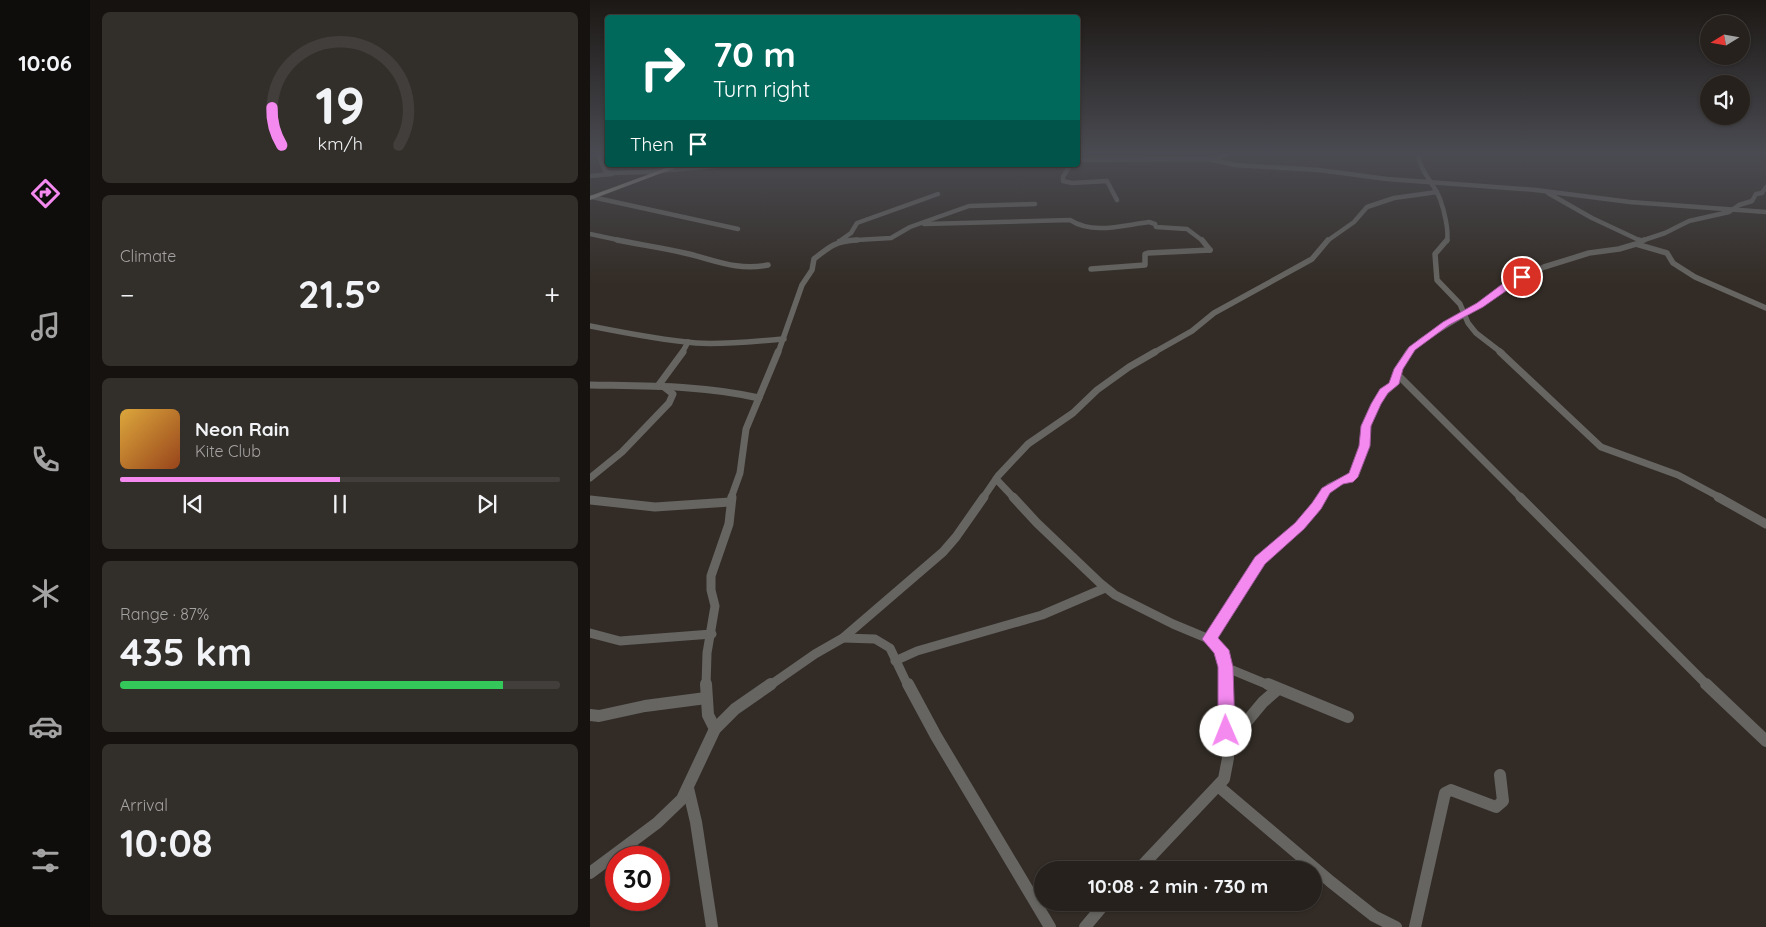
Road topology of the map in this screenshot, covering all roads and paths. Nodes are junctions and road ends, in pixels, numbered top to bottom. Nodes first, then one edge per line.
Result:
1 (928, 197) edge
2 (1116, 197) edge
3 (1399, 197) edge
4 (1439, 197) edge
5 (1556, 197) edge
6 (1593, 197) edge
7 (1754, 197) edge
8 (591, 198) edge
9 (1117, 200) dead end
10 (1034, 204) dead end
11 (1732, 210) junction
12 (1766, 212) edge
13 (921, 224) junction
14 (738, 229) dead end
15 (590, 234) edge
16 (840, 241) junction
17 (1640, 242) junction
18 (768, 265) dead end
19 (1091, 269) dead end
20 (1766, 308) edge
21 (1464, 313) junction
22 (590, 326) edge
23 (784, 339) junction
24 (688, 342) junction
25 (1397, 374) junction
26 (590, 385) edge
27 (660, 386) junction
28 (758, 398) junction
29 (590, 478) edge
30 (996, 479) junction
31 (590, 500) edge
32 (730, 502) junction
33 (1766, 524) edge
34 (1106, 588) junction
35 (590, 633) edge
36 (712, 634) junction
37 (843, 638) junction
38 (1209, 639) junction
39 (895, 661) junction
40 (1225, 667) junction
41 (1278, 689) junction
42 (706, 698) junction
43 (735, 709) junction
44 (590, 715) edge
45 (708, 715) junction
46 (1348, 717) dead end
47 (715, 729) junction
48 (1766, 740) edge
49 (1228, 744) junction
50 (1500, 775) dead end
51 (1218, 786) junction
52 (688, 788) junction
53 (1147, 861) edge
54 (590, 873) edge
55 (1098, 911) edge
56 (712, 927) edge
57 (1050, 927) edge
58 (1085, 927) edge
59 (1396, 927) edge
60 (1415, 927) edge

1 - 16 street
2 - 9 street
3 - 30 street
4 - 21 street
5 - 17 street
6 - 11 street
7 - 11 street
8 - 14 street
10 - 13 street
11 - 12 street
11 - 17 street
13 - 16 street
13 - 19 street
15 - 18 street
16 - 23 street
17 - 20 street
17 - 21 street
21 - 25 street
21 - 33 street
22 - 24 street
23 - 24 street
23 - 28 street
24 - 27 street
25 - 38 street
25 - 48 street
26 - 27 street
27 - 28 street
27 - 29 street
28 - 32 street
30 - 34 street
30 - 37 street
31 - 32 street
32 - 36 street
34 - 38 street
34 - 39 street
35 - 36 street
36 - 42 street
37 - 39 street
37 - 43 street
38 - 40 street
39 - 57 street
40 - 41 street
40 - 49 street
41 - 46 street
41 - 49 street
42 - 44 street
42 - 45 street
43 - 45 street
43 - 47 street
45 - 47 street
47 - 52 street
49 - 51 street
50 - 60 street
51 - 53 street
51 - 59 street
52 - 54 street
52 - 56 street
55 - 58 street

